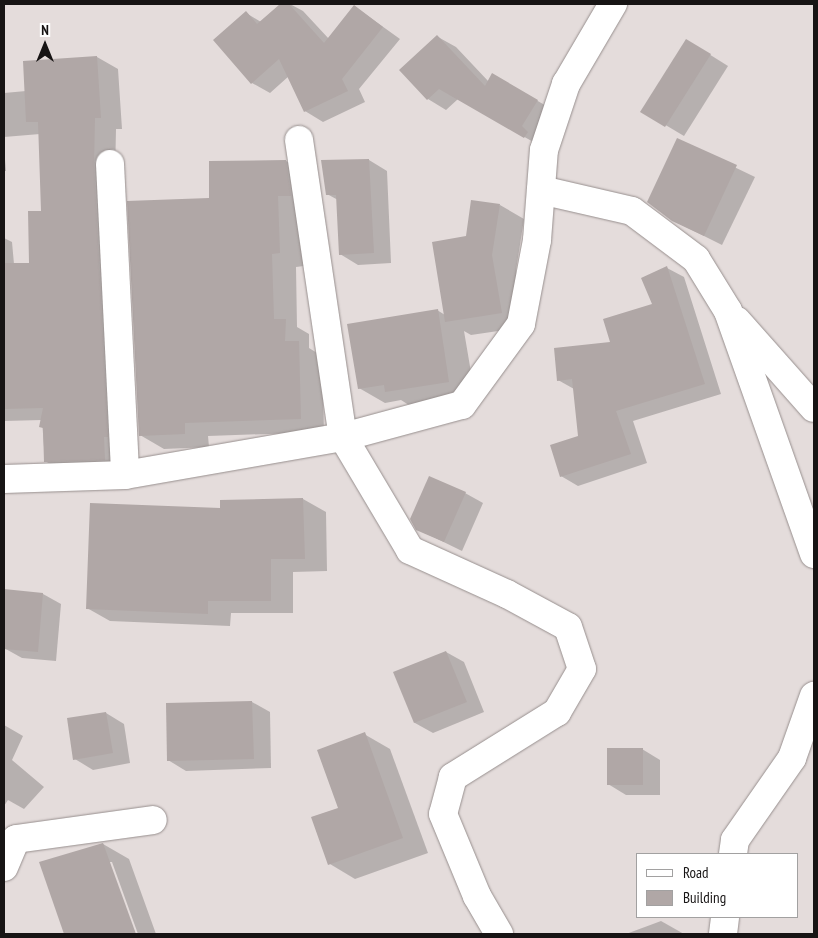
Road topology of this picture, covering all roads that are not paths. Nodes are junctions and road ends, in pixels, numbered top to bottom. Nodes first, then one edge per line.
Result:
1 (613, 4) edge
2 (299, 140) dead end
3 (110, 164) dead end
4 (541, 190) junction
5 (728, 311) junction
6 (814, 408) edge
7 (343, 437) junction
8 (125, 475) junction
9 (4, 478) edge
10 (814, 554) edge
11 (814, 696) edge
12 (153, 820) dead end
13 (734, 853) edge
14 (4, 867) edge
15 (725, 918) edge
16 (499, 934) edge
17 (723, 934) edge

1 - 4 street
2 - 7 street
3 - 8 street
4 - 5 street
4 - 7 street
5 - 6 street
5 - 10 street
7 - 8 street
7 - 16 street
8 - 9 street
11 - 13 street
12 - 14 street
15 - 17 street

